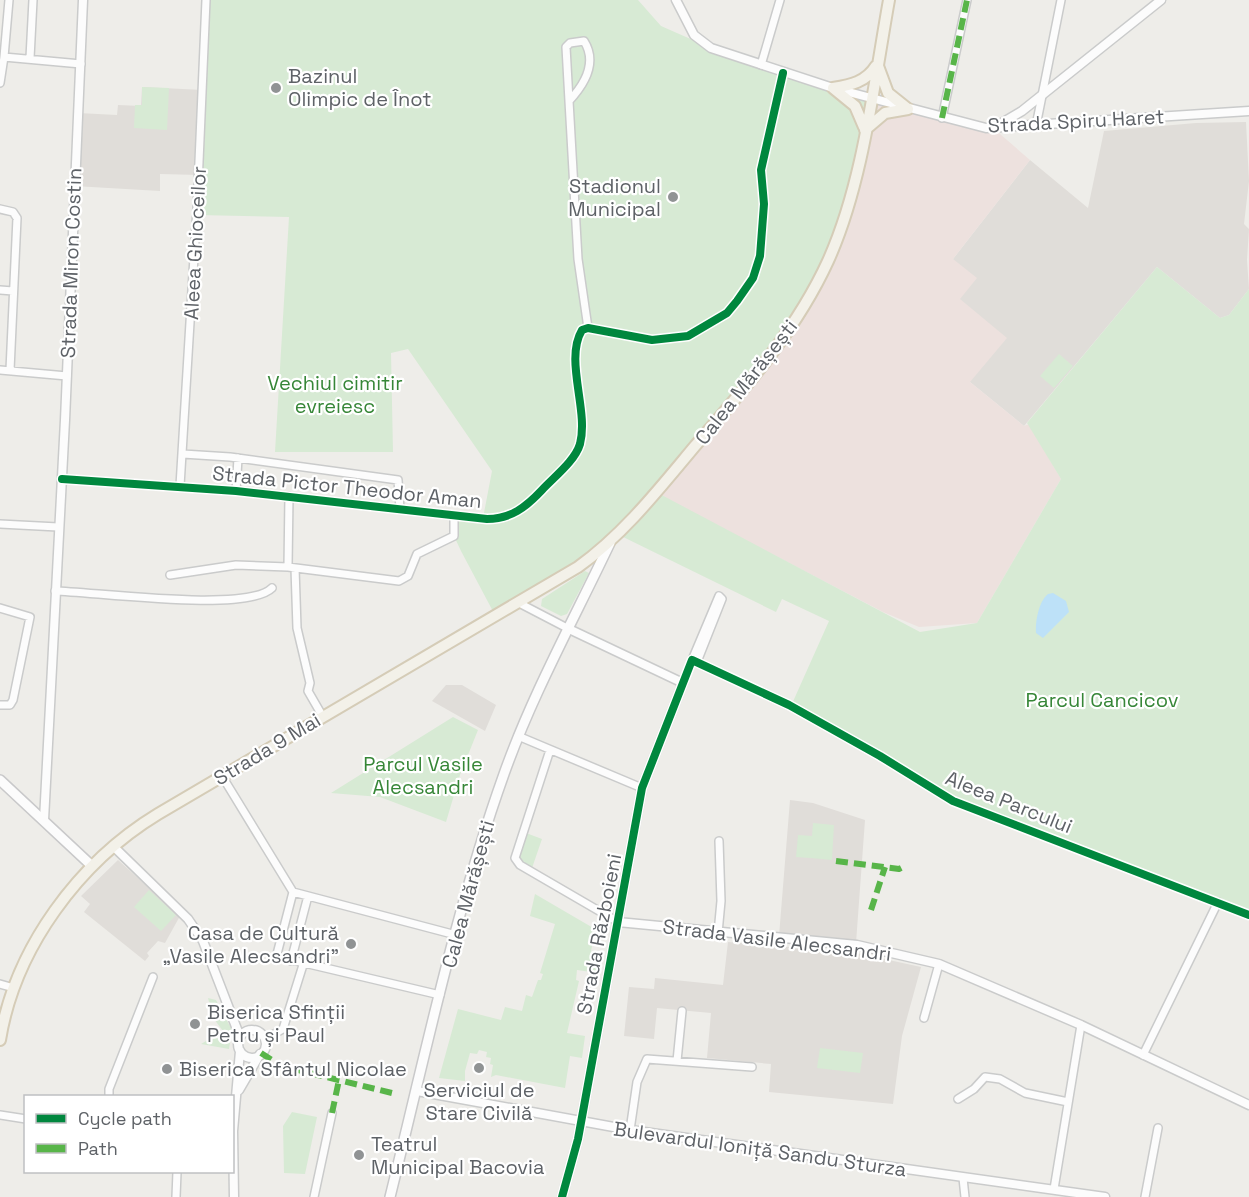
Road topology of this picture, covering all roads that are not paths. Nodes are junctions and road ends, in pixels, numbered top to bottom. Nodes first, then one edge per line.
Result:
1 (9, 0) edge
2 (33, 0) edge
3 (83, 0) edge
4 (206, 0) edge
5 (676, 0) edge
6 (780, 0) edge
7 (889, 0) edge
8 (967, 0) edge
9 (1061, 0) edge
10 (1161, 0) edge
11 (4, 57) junction
12 (30, 58) junction
13 (878, 63) junction
14 (81, 64) junction
15 (761, 65) junction
16 (783, 73) junction
17 (0, 83) edge
18 (833, 88) junction
19 (1041, 96) junction
20 (871, 99) junction
21 (569, 101) junction
22 (908, 109) junction
23 (1249, 111) edge
24 (942, 118) junction
25 (1036, 126) junction
26 (993, 128) junction
27 (865, 131) junction
28 (0, 209) edge
29 (0, 290) edge
30 (13, 291) junction
31 (588, 328) junction
32 (0, 370) edge
33 (10, 370) junction
34 (67, 376) junction
35 (183, 454) junction
36 (238, 458) junction
37 (62, 478) junction
38 (180, 486) junction
39 (236, 491) junction
40 (289, 496) junction
41 (400, 509) junction
42 (454, 516) junction
43 (0, 524) edge
44 (58, 527) junction
45 (614, 537) junction
46 (291, 567) junction
47 (170, 575) dead end
48 (272, 588) dead end
49 (55, 591) junction
50 (519, 603) junction
51 (0, 608) edge
52 (569, 629) junction
53 (695, 661) junction
54 (683, 683) junction
55 (0, 705) edge
56 (323, 717) junction
57 (518, 736) junction
58 (550, 750) junction
59 (222, 776) junction
60 (0, 780) edge
61 (642, 788) junction
62 (44, 820) junction
63 (719, 841) dead end
64 (113, 846) junction
65 (92, 866) junction
66 (293, 892) junction
67 (308, 896) junction
68 (1218, 902) junction
69 (1249, 915) edge
70 (618, 922) junction
71 (718, 933) junction
72 (456, 935) junction
73 (291, 961) junction
74 (303, 964) junction
75 (939, 964) junction
76 (153, 977) dead end
77 (0, 984) edge
78 (14, 988) junction
79 (440, 995) junction
80 (682, 1011) dead end
81 (924, 1018) dead end
82 (1081, 1025) junction
83 (240, 1037) junction
84 (265, 1039) junction
85 (0, 1040) edge
86 (240, 1051) junction
87 (260, 1054) junction
88 (1143, 1055) junction
89 (677, 1061) junction
90 (752, 1067) dead end
91 (417, 1091) junction
92 (109, 1095) edge
93 (236, 1095) junction
94 (958, 1099) dead end
95 (1068, 1102) junction
96 (1249, 1105) edge
97 (332, 1113) dead end
98 (0, 1115) edge
99 (24, 1119) edge
100 (581, 1122) junction
101 (234, 1127) edge
102 (1158, 1128) dead end
103 (630, 1130) junction
104 (177, 1173) edge
105 (234, 1173) edge
106 (963, 1178) junction
107 (1054, 1189) junction
108 (176, 1197) edge
109 (234, 1197) edge
110 (314, 1197) edge
111 (390, 1197) edge
112 (562, 1197) edge
113 (965, 1197) edge
114 (1105, 1197) edge
115 (1144, 1197) edge

1 - 11 street
2 - 12 street
3 - 14 street, Strada Miron Costin
4 - 35 street, Aleea Ghioceilor
5 - 15 street, Strada Spiru Haret
6 - 15 street
7 - 13 main road, Calea Mărășești
8 - 24 street
9 - 19 street
10 - 19 street
11 - 12 street
11 - 17 street
12 - 14 street
13 - 18 main road
13 - 20 main road, Calea Mărășești
13 - 22 main road
14 - 34 street, Strada Miron Costin
15 - 16 street, Strada Spiru Haret
16 - 18 street, Strada Spiru Haret
16 - 31 street
18 - 20 street, Strada Spiru Haret
18 - 27 main road
19 - 25 street
19 - 26 street
20 - 22 street, Strada Spiru Haret
20 - 27 main road, Calea Mărășești
21 - 21 street
21 - 31 street
22 - 24 street, Strada Spiru Haret
22 - 27 main road
23 - 25 street, Strada Spiru Haret
24 - 26 street, Strada Spiru Haret
25 - 26 street, Strada Spiru Haret
27 - 45 main road, Calea Mărășești
28 - 30 street
29 - 30 street
30 - 33 street
31 - 42 street, Strada Pictor Theodor Aman
32 - 33 street
33 - 34 street
34 - 37 street, Strada Miron Costin
35 - 36 street
35 - 38 street, Aleea Ghioceilor
36 - 39 street
36 - 41 street
37 - 38 street, Strada Pictor Theodor Aman
37 - 44 street, Strada Miron Costin
38 - 39 street, Strada Pictor Theodor Aman
39 - 40 street, Strada Pictor Theodor Aman
40 - 41 street, Strada Pictor Theodor Aman
40 - 46 street
41 - 42 street, Strada Pictor Theodor Aman
42 - 46 street
43 - 44 street
44 - 49 street, Strada Miron Costin
45 - 50 main road, Strada 9 Mai
45 - 52 main road, Calea Mărășești
46 - 47 street
46 - 56 street
48 - 49 street
49 - 62 street, Strada Miron Costin
50 - 52 street
50 - 56 main road, Strada 9 Mai
51 - 55 street
52 - 54 street
52 - 57 main road, Calea Mărășești
53 - 53 street
53 - 54 street
53 - 68 street, Aleea Parcului
54 - 61 street, Strada Războieni
56 - 59 main road, Strada 9 Mai
57 - 58 street
57 - 72 main road, Calea Mărășești
58 - 61 street
58 - 70 street, Strada Vasile Alecsandri
59 - 64 main road, Strada 9 Mai
59 - 66 street
60 - 62 main road
61 - 70 street, Strada Războieni
62 - 65 main road
63 - 71 street
64 - 65 main road, Strada 9 Mai
64 - 83 street
65 - 78 main road, Strada 9 Mai
66 - 67 street
66 - 73 street
67 - 72 street
67 - 73 street
68 - 69 street, Aleea Parcului
68 - 88 street
70 - 71 street, Strada Vasile Alecsandri
70 - 100 street, Strada Războieni
71 - 75 street, Strada Vasile Alecsandri
72 - 79 main road, Calea Mărășești
73 - 74 street
74 - 79 street
74 - 84 street
75 - 81 street
75 - 82 street, Strada Vasile Alecsandri
76 - 92 street
77 - 78 street
78 - 85 main road, Strada 9 Mai
79 - 91 main road, Calea Mărășești
80 - 89 street
82 - 88 street, Strada Vasile Alecsandri
82 - 95 street
83 - 84 street
83 - 86 street
84 - 87 street
86 - 87 street
86 - 93 street
87 - 93 street
88 - 96 street, Strada Vasile Alecsandri
89 - 90 street
89 - 103 street
91 - 100 street, Bulevardul Ioniță Sandu Sturza
91 - 111 main road, Calea Mărășești
93 - 101 street
94 - 95 street
95 - 107 street
97 - 110 street
98 - 99 street
100 - 103 street, Bulevardul Ioniță Sandu Sturza
100 - 112 street, Strada Războieni
102 - 115 street
103 - 106 street, Bulevardul Ioniță Sandu Sturza
104 - 108 street
105 - 109 street
106 - 107 street, Bulevardul Ioniță Sandu Sturza
106 - 113 street
107 - 114 street, Bulevardul Ioniță Sandu Sturza

